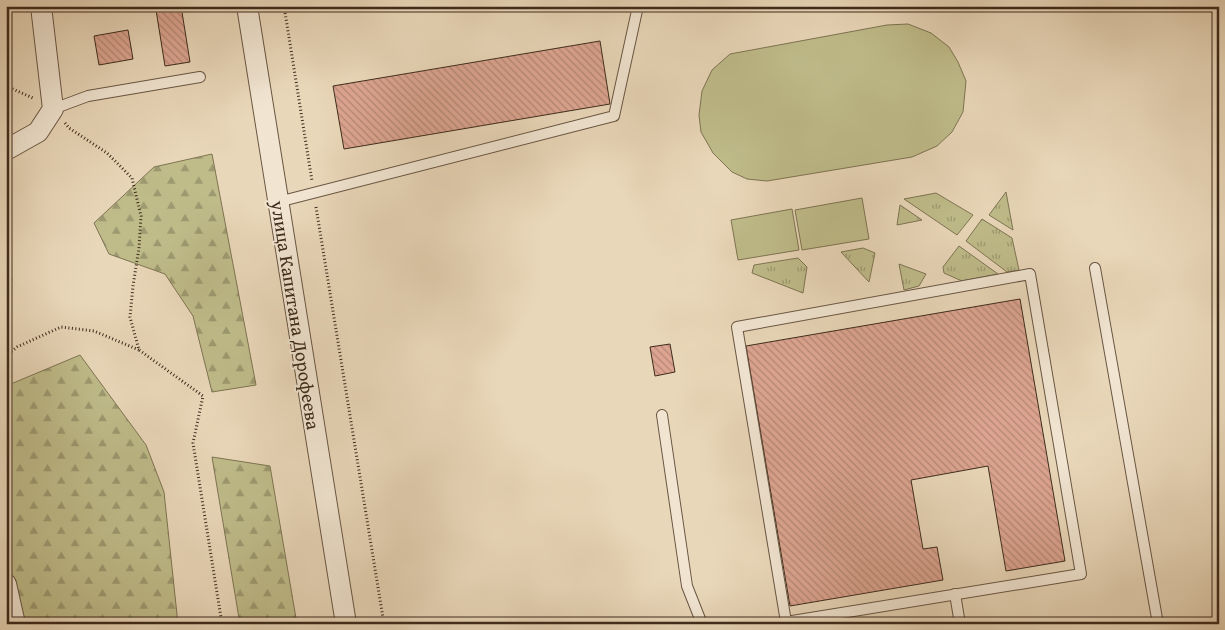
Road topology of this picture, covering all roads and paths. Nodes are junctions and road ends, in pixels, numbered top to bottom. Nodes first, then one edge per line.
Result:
1 (41, 6) edge
2 (247, 6) edge
3 (284, 6) edge
4 (638, 6) edge
5 (200, 77) dead end
6 (6, 86) edge
7 (53, 109) junction
8 (6, 150) edge
9 (314, 192) junction
10 (278, 202) junction
11 (1095, 268) dead end
12 (139, 350) junction
13 (6, 356) edge
14 (662, 415) dead end
15 (6, 584) edge
16 (955, 594) junction
17 (15, 624) edge
18 (222, 624) edge
19 (346, 624) edge
20 (384, 624) edge
21 (702, 624) edge
22 (960, 624) edge
23 (1158, 624) edge

1 - 7 street
2 - 10 street, улица Капитана Дорофеева
3 - 9 path
4 - 9 lane
5 - 7 lane
6 - 7 path
7 - 8 street
7 - 12 path
9 - 10 lane
9 - 20 path
10 - 19 street, улица Капитана Дорофеева
11 - 23 lane
12 - 13 path
12 - 18 path
14 - 21 lane
15 - 17 street
16 - 16 lane
16 - 22 lane

